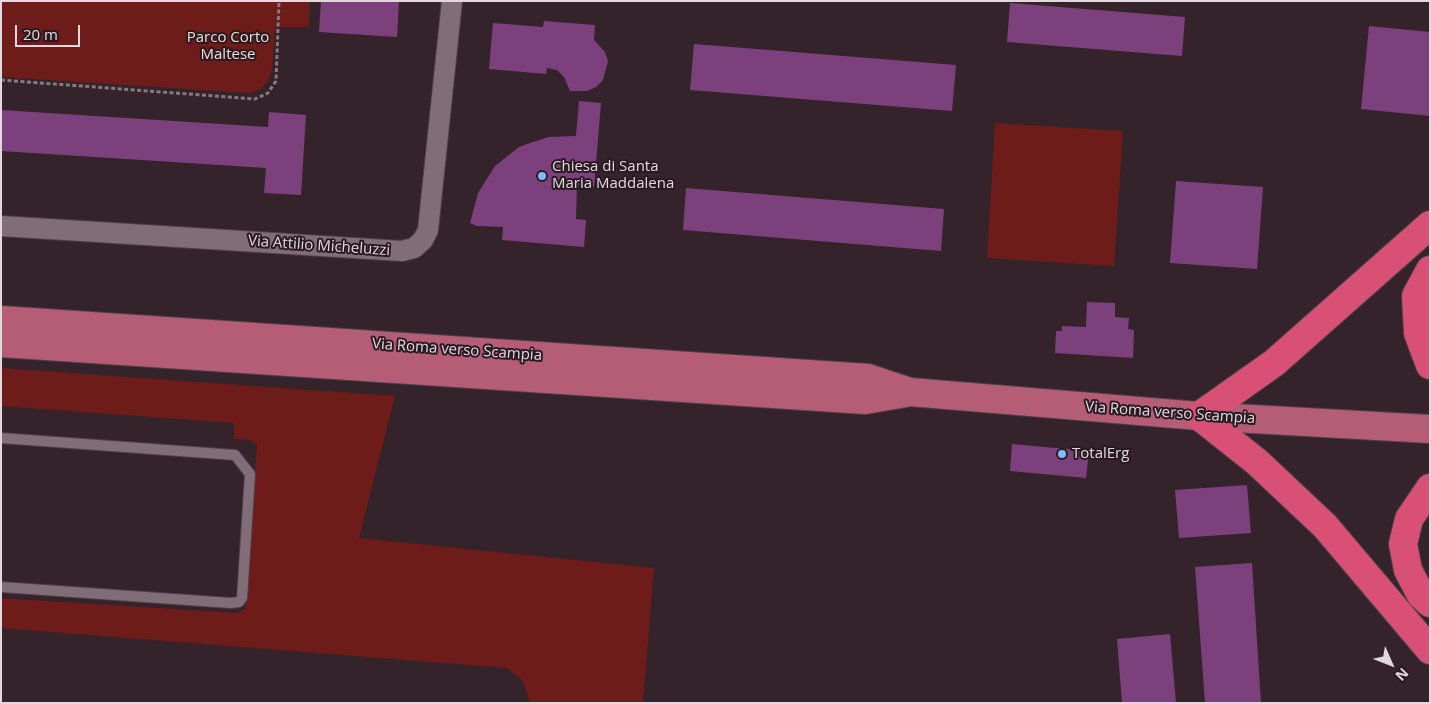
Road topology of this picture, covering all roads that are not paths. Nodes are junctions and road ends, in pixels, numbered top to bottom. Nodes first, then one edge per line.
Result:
1 (452, 1) edge
2 (1430, 224) edge
3 (1, 226) edge
4 (1430, 270) edge
5 (1, 320) edge
6 (1, 342) edge
7 (1430, 365) edge
8 (910, 392) junction
9 (1199, 416) junction
10 (1430, 429) edge
11 (1, 438) edge
12 (1430, 488) edge
13 (1, 588) edge
14 (1430, 603) edge
15 (1430, 650) edge

1 - 3 street, Via Attilio Micheluzzi
2 - 9 highway
4 - 7 highway
5 - 8 main road, Via Roma verso Scampia
6 - 8 main road, Via Roma verso Scampia
8 - 9 main road, Via Roma verso Scampia
9 - 10 main road, Via Roma verso Scampia
9 - 15 highway
11 - 13 lane
12 - 14 highway

